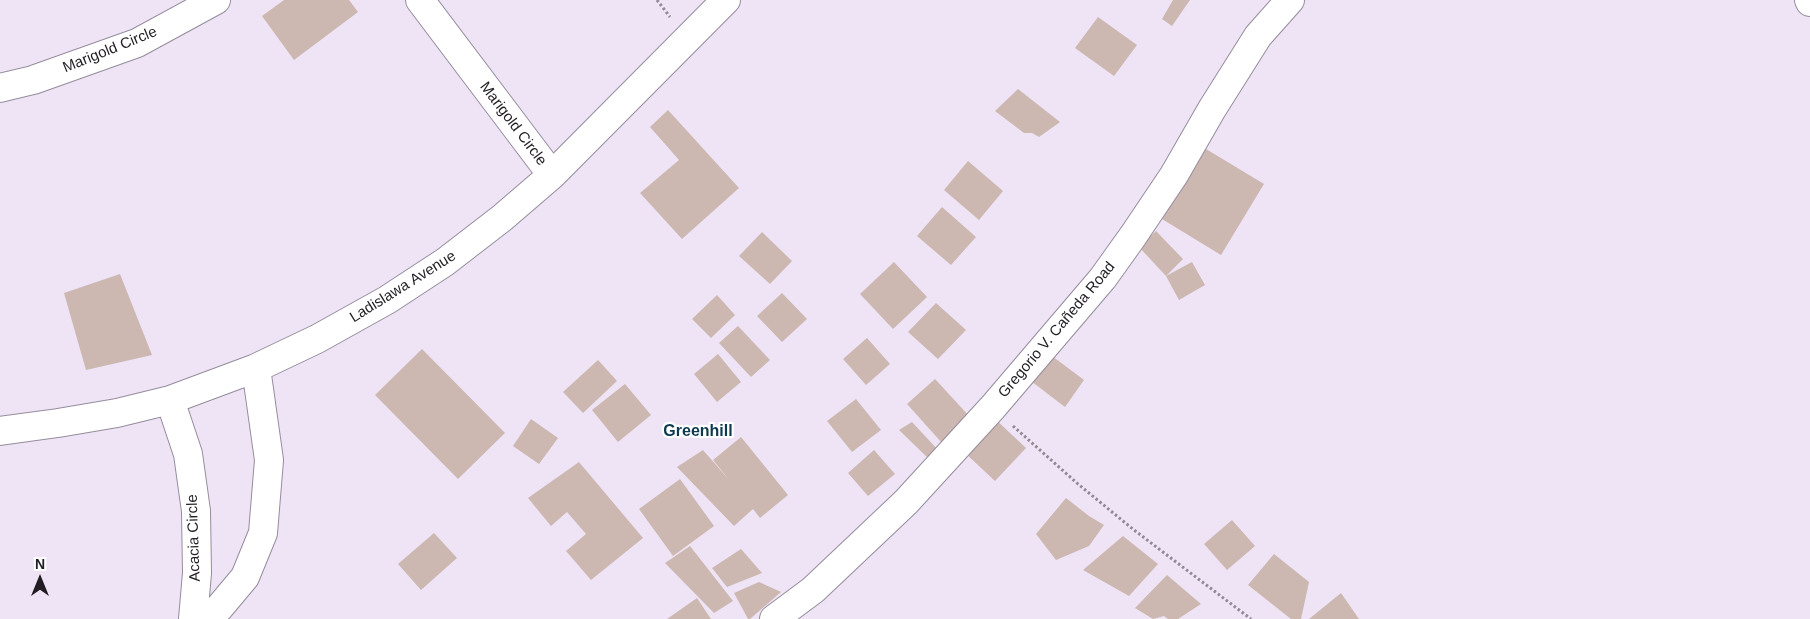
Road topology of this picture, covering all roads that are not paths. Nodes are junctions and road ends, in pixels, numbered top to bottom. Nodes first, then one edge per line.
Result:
1 (216, 0) edge
2 (420, 0) edge
3 (726, 0) edge
4 (1290, 0) edge
5 (0, 88) edge
6 (552, 175) junction
7 (256, 368) junction
8 (170, 400) junction
9 (0, 431) edge
10 (193, 619) edge
11 (205, 619) edge
12 (774, 619) edge

1 - 5 street, Marigold Circle
2 - 6 street, Marigold Circle
3 - 6 street, Ladislawa Avenue
4 - 12 street, Gregorio V. Cañeda Road
6 - 7 street, Ladislawa Avenue
7 - 8 street, Ladislawa Avenue
7 - 11 street
8 - 9 street, Ladislawa Avenue
8 - 10 street, Acacia Circle

